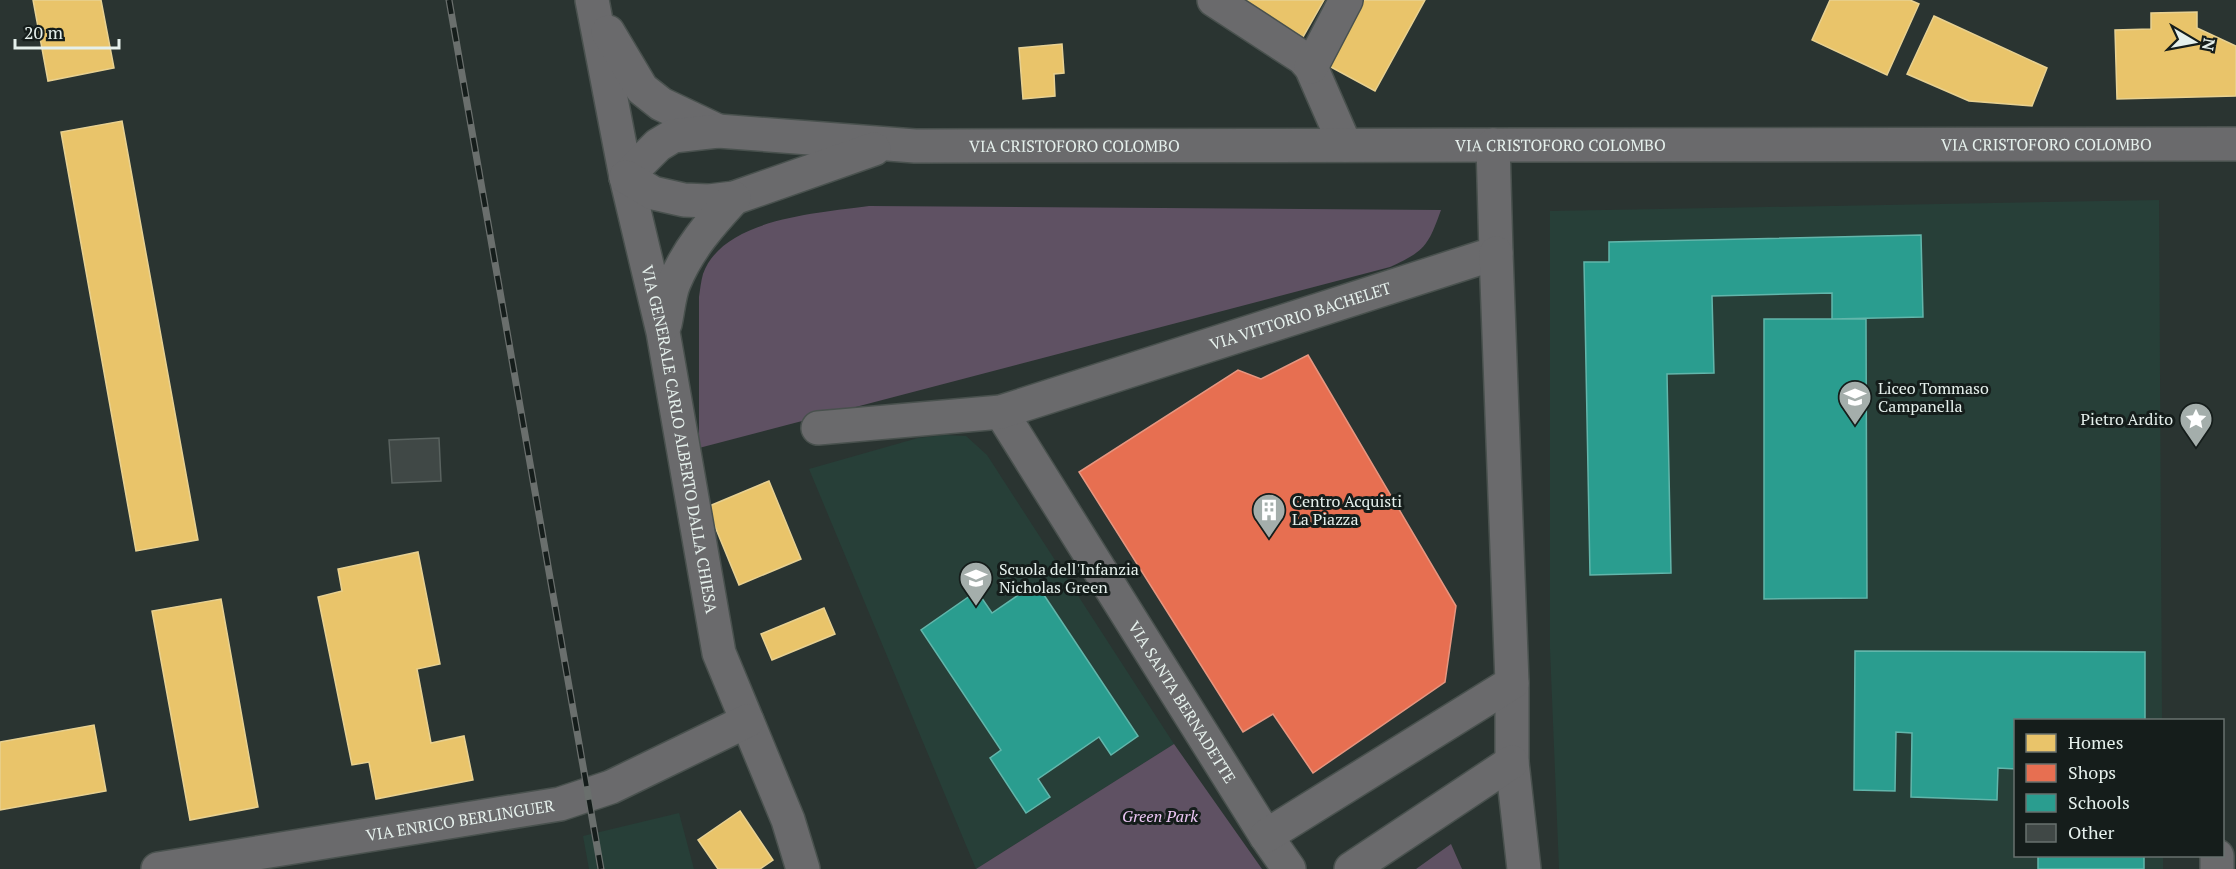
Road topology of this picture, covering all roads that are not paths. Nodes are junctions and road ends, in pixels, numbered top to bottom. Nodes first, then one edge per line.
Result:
1 (1214, 0) edge
2 (1346, 0) edge
3 (592, 2) edge
4 (1311, 68) junction
5 (718, 131) junction
6 (2236, 144) edge
7 (1345, 145) junction
8 (1493, 145) junction
9 (884, 146) junction
10 (626, 177) junction
11 (734, 198) junction
12 (1496, 253) junction
13 (663, 332) junction
14 (1002, 412) junction
15 (818, 428) dead end
16 (1512, 683) junction
17 (747, 721) junction
18 (1512, 762) junction
19 (1272, 855) edge
20 (158, 869) edge
21 (803, 869) edge
22 (1351, 869) edge
23 (1524, 869) edge

1 - 4 street
2 - 4 street
3 - 5 street, VIA CRISTOFORO COLOMBO
3 - 10 street, VIA GENERALE CARLO ALBERTO DALLA CHIESA
4 - 7 street
5 - 9 street, VIA CRISTOFORO COLOMBO
5 - 10 street, VIA CRISTOFORO COLOMBO
6 - 8 street, VIA CRISTOFORO COLOMBO
7 - 8 street, VIA CRISTOFORO COLOMBO
7 - 9 street, VIA CRISTOFORO COLOMBO
8 - 12 street
9 - 11 street, VIA CRISTOFORO COLOMBO
10 - 11 street, VIA CRISTOFORO COLOMBO
10 - 13 street, VIA GENERALE CARLO ALBERTO DALLA CHIESA
11 - 13 street, VIA CRISTOFORO COLOMBO
12 - 14 street, VIA VITTORIO BACHELET
12 - 16 street
13 - 17 street, VIA GENERALE CARLO ALBERTO DALLA CHIESA
14 - 15 street, VIA VITTORIO BACHELET
14 - 19 street, VIA SANTA BERNADETTE
16 - 18 street
16 - 19 street
17 - 20 street, VIA ENRICO BERLINGUER
17 - 21 street, VIA GENERALE CARLO ALBERTO DALLA CHIESA
18 - 22 street
18 - 23 street

